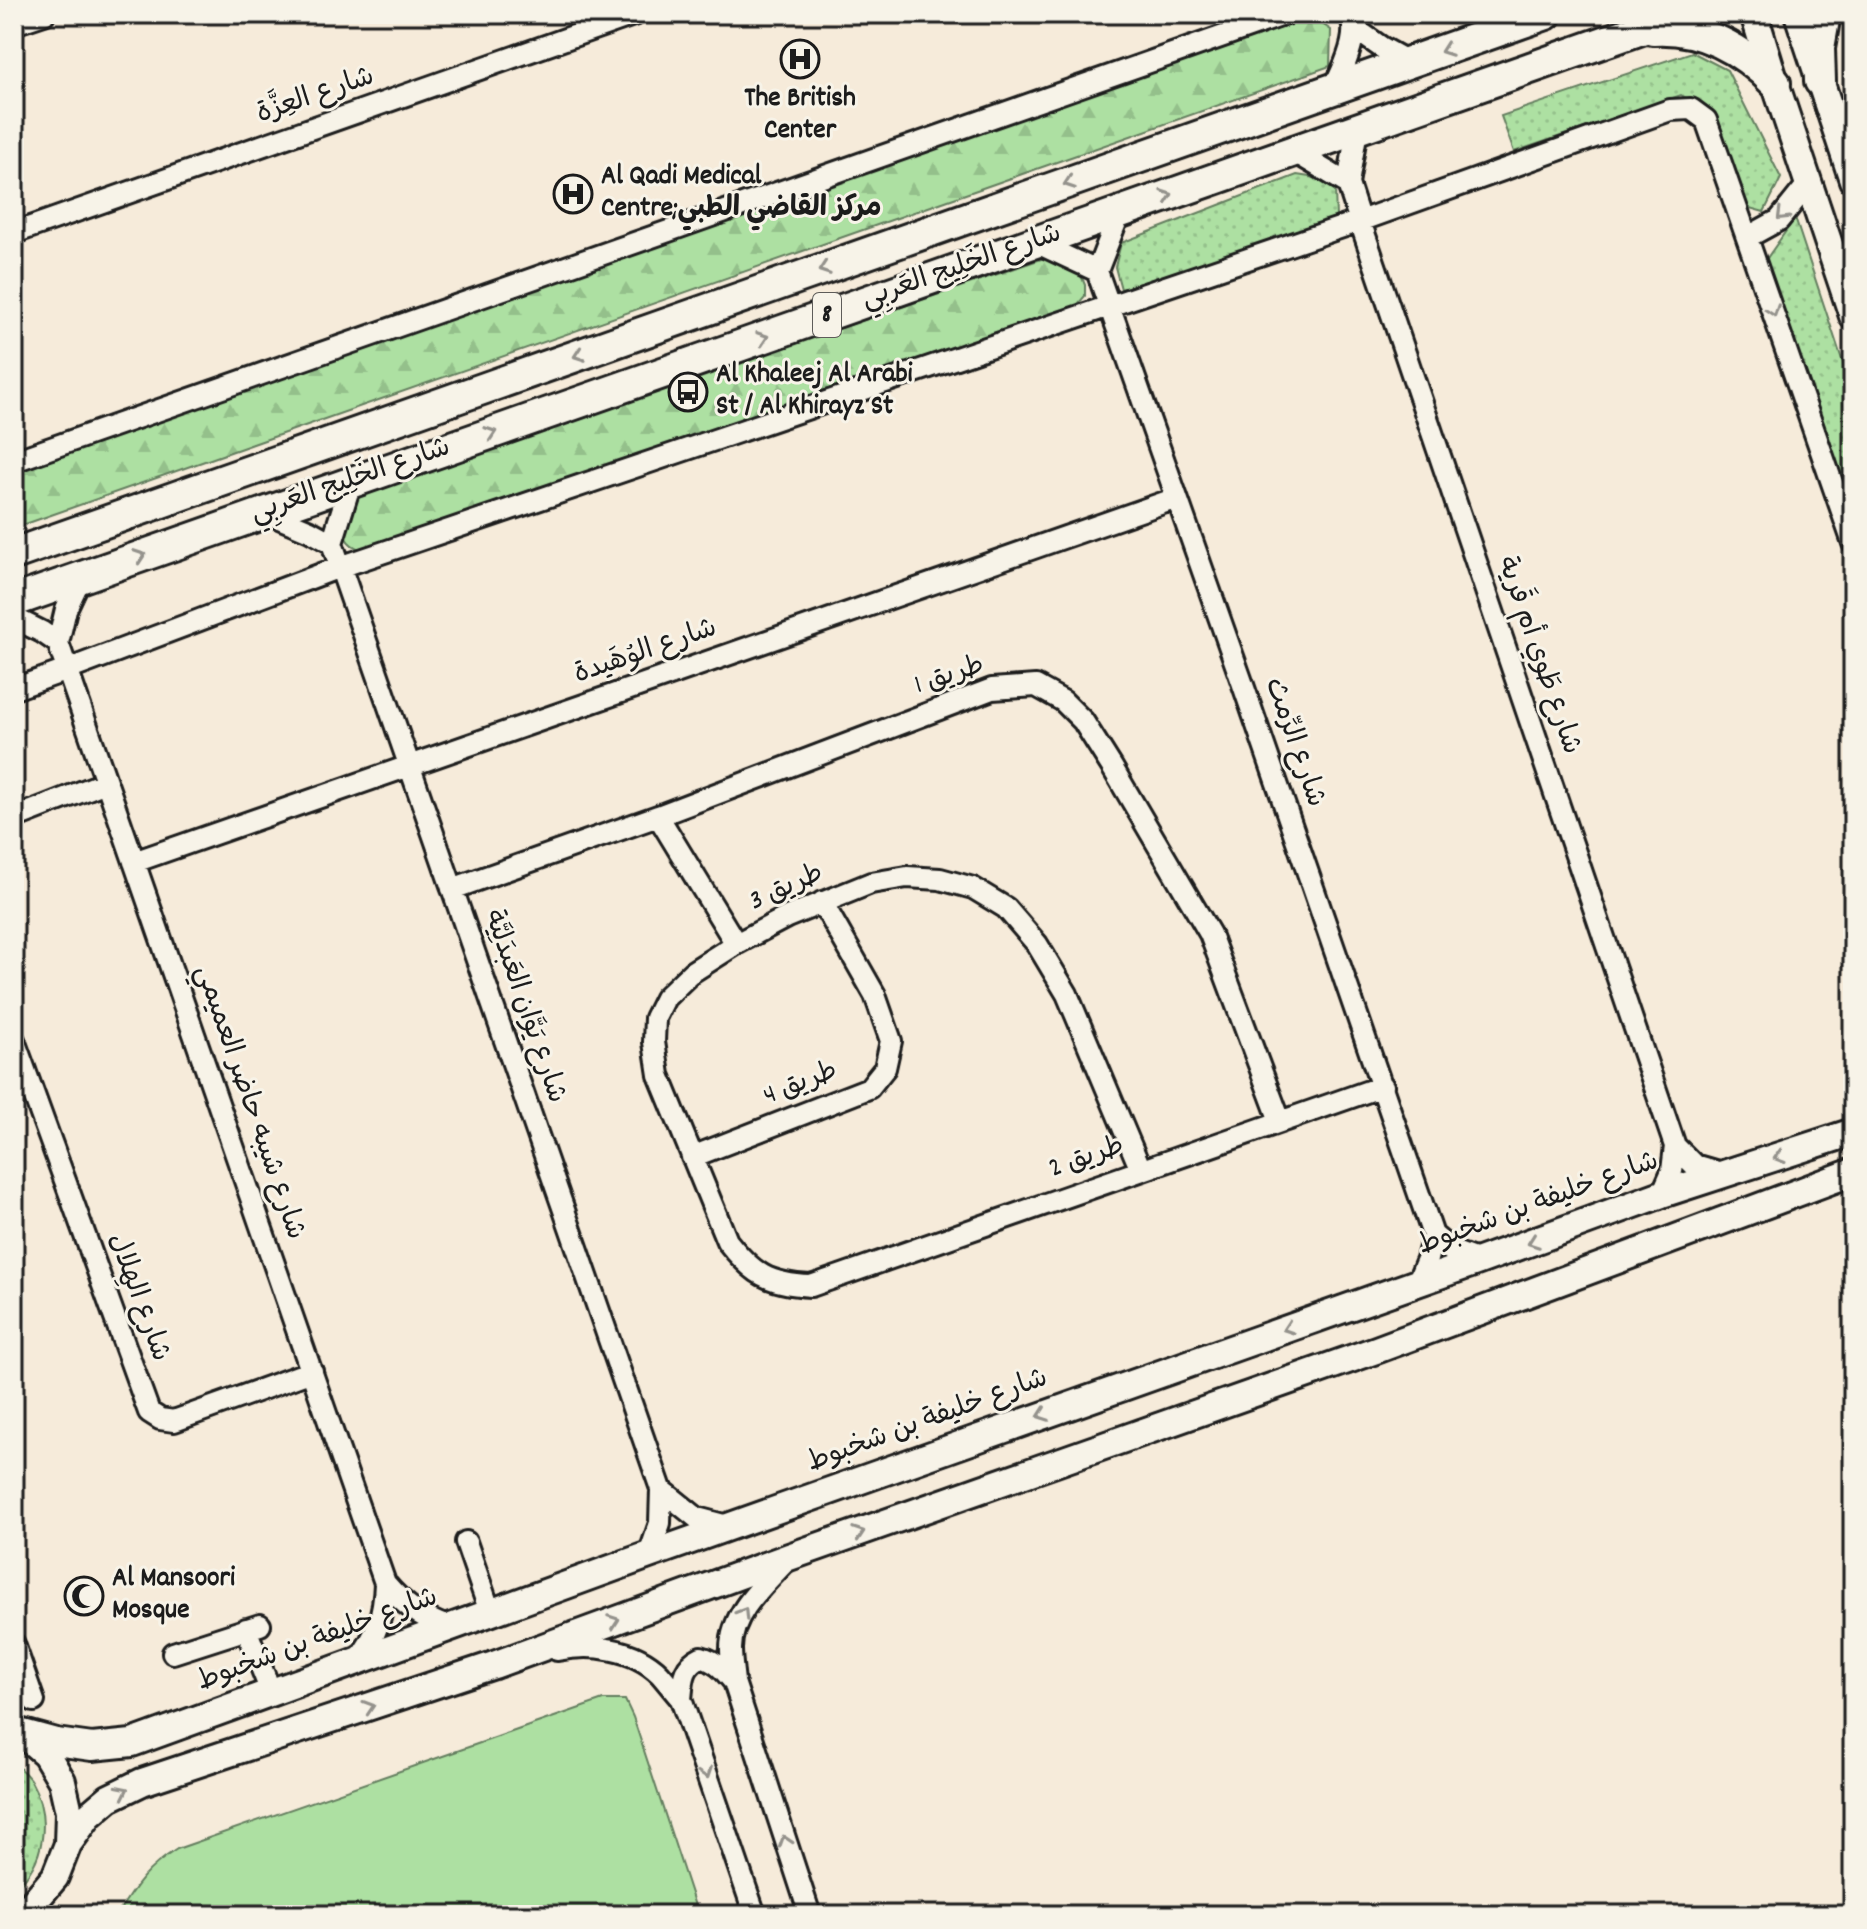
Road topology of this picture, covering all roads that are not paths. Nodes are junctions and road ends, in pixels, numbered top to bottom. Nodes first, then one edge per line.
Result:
1 (44, 14) edge
2 (636, 14) edge
3 (1286, 14) edge
4 (1546, 14) edge
5 (1684, 14) edge
6 (1754, 14) edge
7 (1798, 14) edge
8 (1825, 14) edge
9 (1352, 21) edge
10 (14, 24) edge
11 (1639, 30) junction
12 (1410, 63) junction
13 (1820, 81) junction
14 (1775, 83) junction
15 (1333, 90) junction
16 (1357, 129) junction
17 (1293, 151) junction
18 (1853, 180) edge
19 (1348, 184) junction
20 (1808, 184) junction
21 (1120, 212) junction
22 (1360, 221) junction
23 (14, 233) edge
24 (1748, 237) junction
25 (1035, 242) junction
26 (1097, 271) junction
27 (1109, 305) junction
28 (1853, 316) edge
29 (14, 461) edge
30 (351, 482) junction
31 (1177, 498) junction
32 (265, 512) junction
33 (332, 543) junction
34 (1853, 543) edge
35 (14, 554) edge
36 (340, 567) junction
37 (81, 577) junction
38 (14, 601) edge
39 (14, 618) edge
40 (58, 643) junction
41 (67, 670) junction
42 (14, 689) edge
43 (409, 764) junction
44 (106, 782) junction
45 (658, 816) junction
46 (14, 818) edge
47 (134, 862) junction
48 (452, 889) junction
49 (822, 902) junction
50 (736, 944) junction
51 (14, 1040) edge
52 (1383, 1086) junction
53 (1280, 1121) junction
54 (1853, 1132) edge
55 (1675, 1146) junction
56 (692, 1157) junction
57 (1141, 1170) junction
58 (1853, 1172) edge
59 (1725, 1174) junction
60 (1662, 1194) junction
61 (1433, 1235) junction
62 (1479, 1261) junction
63 (1417, 1283) junction
64 (811, 1286) joint
65 (312, 1371) junction
66 (661, 1489) junction
67 (731, 1527) junction
68 (466, 1542) dead end
69 (649, 1555) junction
70 (789, 1557) junction
71 (385, 1583) junction
72 (490, 1612) junction
73 (448, 1627) junction
74 (14, 1644) edge
75 (173, 1653) dead end
76 (357, 1661) junction
77 (494, 1665) junction
78 (734, 1682) junction
79 (271, 1692) junction
80 (681, 1699) junction
81 (34, 1701) dead end
82 (18, 1731) edge
83 (68, 1844) junction
84 (14, 1914) edge
85 (755, 1915) edge
86 (810, 1915) edge

1 - 10 street
2 - 23 street, شارع العِزَّة
3 - 29 street
4 -> 12 highway, شارع الخَلِيج العَربِي / 8
5 - 11 highway, شارع الخَلِيج العَربِي / 8
6 - 14 main road
7 - 13 main road
8 - 13 highway
9 - 12 street
9 - 15 street
11 - 14 highway
11 - 16 highway, شارع الخَلِيج العَربِي / 8
12 - 15 highway, شارع الخَلِيج العَربِي / 8
13 - 18 main road
14 - 20 main road
15 -> 35 highway, شارع الخَلِيج العَربِي / 8
16 - 17 highway, شارع الخَلِيج العَربِي / 8
16 - 19 street, شارع طَوي أم قَرية
17 - 19 street
21 -> 17 highway, شارع الخَلِيج العَربِي / 8
19 - 22 street, شارع طَوي أم قَرية
20 -> 24 street
20 - 28 main road
21 - 25 highway, شارع الخَلِيج العَربِي / 8
21 - 26 street
22 - 24 street
22 - 27 street
22 - 55 street, شارع طَوي أم قَرية
24 -> 34 street
25 - 26 street
30 -> 25 highway, شارع الخَلِيج العَربِي / 8
26 - 27 street, شارع الرِّمث
27 - 31 street, شارع الرِّمث
27 - 36 street
30 - 32 highway, شارع الخَلِيج العَربِي / 8
30 - 33 street
31 - 43 street, شارع الوُهَيدة
31 - 52 street, شارع الرِّمث
32 - 33 street
37 -> 32 highway, شارع الخَلِيج العَربِي / 8
33 - 36 street, شارع يَوَّان العَبدَلِيَّة
36 - 41 street
36 - 43 street, شارع يَوَّان العَبدَلِيَّة
37 - 38 highway, شارع الخَلِيج العَربِي / 8
37 - 40 street
39 - 40 street
40 - 41 street, شارع شيبه حاضر العميمي
41 - 42 street
41 - 44 street, شارع شيبه حاضر العميمي
43 - 47 street, شارع الوُهَيدة
43 - 48 street, شارع يَوَّان العَبدَلِيَّة
44 - 46 street
44 - 47 street, شارع شيبه حاضر العميمي
45 - 48 street, طريق 1
45 - 50 street
45 - 53 street, طريق 1
47 - 65 street, شارع شيبه حاضر العميمي
48 - 66 street, شارع يَوَّان العَبدَلِيَّة
49 - 50 street, طريق 3
49 - 56 street, طريق 4
49 - 57 street, طريق 3
50 - 56 street, طريق 3
51 - 65 street, شارع الهِلال
52 - 53 street, طريق 2
52 - 61 street, شارع الرِّمث
53 - 57 street, طريق 2
54 -> 59 main road, شارع خليفة بن شخبوط
55 - 59 street
55 - 60 street
56 - 64 street, طريق 3
57 - 64 street, طريق 2
70 -> 58 main road
59 - 60 main road, شارع خليفة بن شخبوط
60 -> 62 main road, شارع خليفة بن شخبوط
61 - 62 street
61 - 63 street
62 - 63 main road, شارع خليفة بن شخبوط
63 -> 67 main road, شارع خليفة بن شخبوط
65 - 71 street, شارع شيبه حاضر العميمي
66 - 67 street
66 - 69 street, شارع يَوَّان العَبدَلِيَّة
67 - 69 main road, شارع خليفة بن شخبوط
68 - 72 street
69 - 72 main road, شارع خليفة بن شخبوط
77 -> 70 main road
78 -> 70 street
71 - 73 street, شارع شيبه حاضر العميمي
71 - 76 street, شارع شيبه حاضر العميمي
72 - 73 main road, شارع خليفة بن شخبوط
73 - 76 main road, شارع خليفة بن شخبوط
74 - 81 street
75 - 79 street
76 - 79 main road, شارع خليفة بن شخبوط
77 - 80 street
83 -> 77 main road
78 - 80 street
86 -> 78 street
79 - 82 main road, شارع خليفة بن شخبوط
80 -> 85 street
82 - 83 main road
83 - 84 main road

